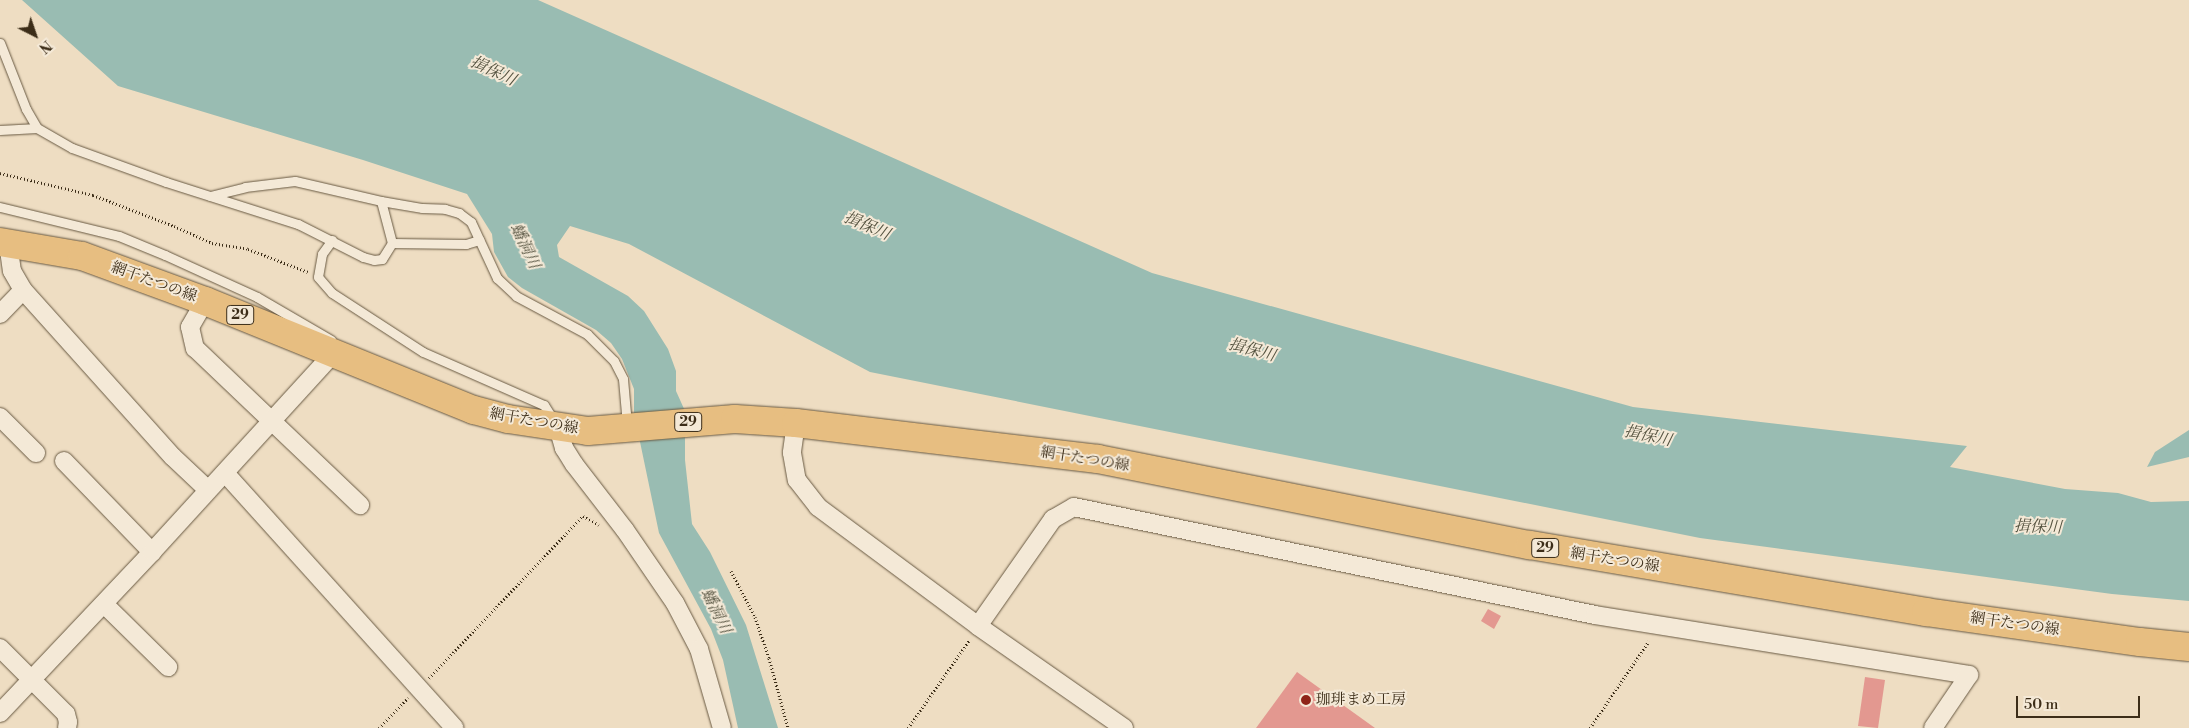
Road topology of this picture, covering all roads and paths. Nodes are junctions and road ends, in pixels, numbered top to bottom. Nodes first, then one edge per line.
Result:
1 (0, 43) edge
2 (37, 128) junction
3 (0, 130) edge
4 (0, 173) edge
5 (210, 196) junction
6 (381, 201) junction
7 (0, 207) edge
8 (332, 240) junction
9 (479, 240) junction
10 (4, 242) edge
11 (392, 243) junction
12 (318, 277) junction
13 (23, 290) junction
14 (205, 301) junction
15 (0, 314) edge
16 (334, 353) junction
17 (0, 417) edge
18 (272, 422) junction
19 (796, 423) junction
20 (558, 427) junction
21 (628, 427) junction
22 (36, 453) dead end
23 (64, 461) dead end
24 (225, 473) junction
25 (208, 490) junction
26 (360, 505) dead end
27 (606, 529) dead end
28 (152, 552) junction
29 (731, 571) dead end
30 (104, 604) junction
31 (978, 626) junction
32 (1660, 626) junction
33 (2189, 647) edge
34 (0, 648) edge
35 (168, 667) dead end
36 (32, 680) junction
37 (419, 687) junction
38 (0, 713) edge
39 (67, 728) edge
40 (380, 728) edge
41 (455, 728) edge
42 (722, 728) edge
43 (788, 728) edge
44 (908, 728) edge
45 (1124, 728) edge
46 (1590, 728) edge
47 (1933, 728) edge

1 - 2 lane
2 - 3 lane
2 - 5 lane
4 - 12 path
5 - 6 lane
5 - 8 lane
6 - 9 lane
6 - 11 lane
7 - 16 lane
8 - 11 lane
8 - 12 lane
9 - 11 lane
9 - 21 lane
10 - 13 street
10 - 14 main road, 網干たつの線 / 29
12 - 20 lane
13 - 15 street
13 - 25 street
14 - 16 main road, 網干たつの線 / 29
14 - 18 street
16 - 18 street
16 - 20 main road, 網干たつの線 / 29
17 - 22 street
18 - 24 street
18 - 26 street
19 - 21 main road, 網干たつの線 / 29
19 - 31 street
19 - 33 main road, 網干たつの線 / 29
20 - 21 main road, 網干たつの線 / 29
20 - 42 street
23 - 28 street
24 - 25 street
24 - 37 street
25 - 28 street
27 - 37 path
28 - 30 street
29 - 43 path
30 - 35 street
30 - 36 street
31 - 32 street
31 - 44 path
31 - 45 street
32 - 46 path
32 - 47 street
34 - 36 street
36 - 38 street
36 - 39 street
37 - 40 path
37 - 41 street

